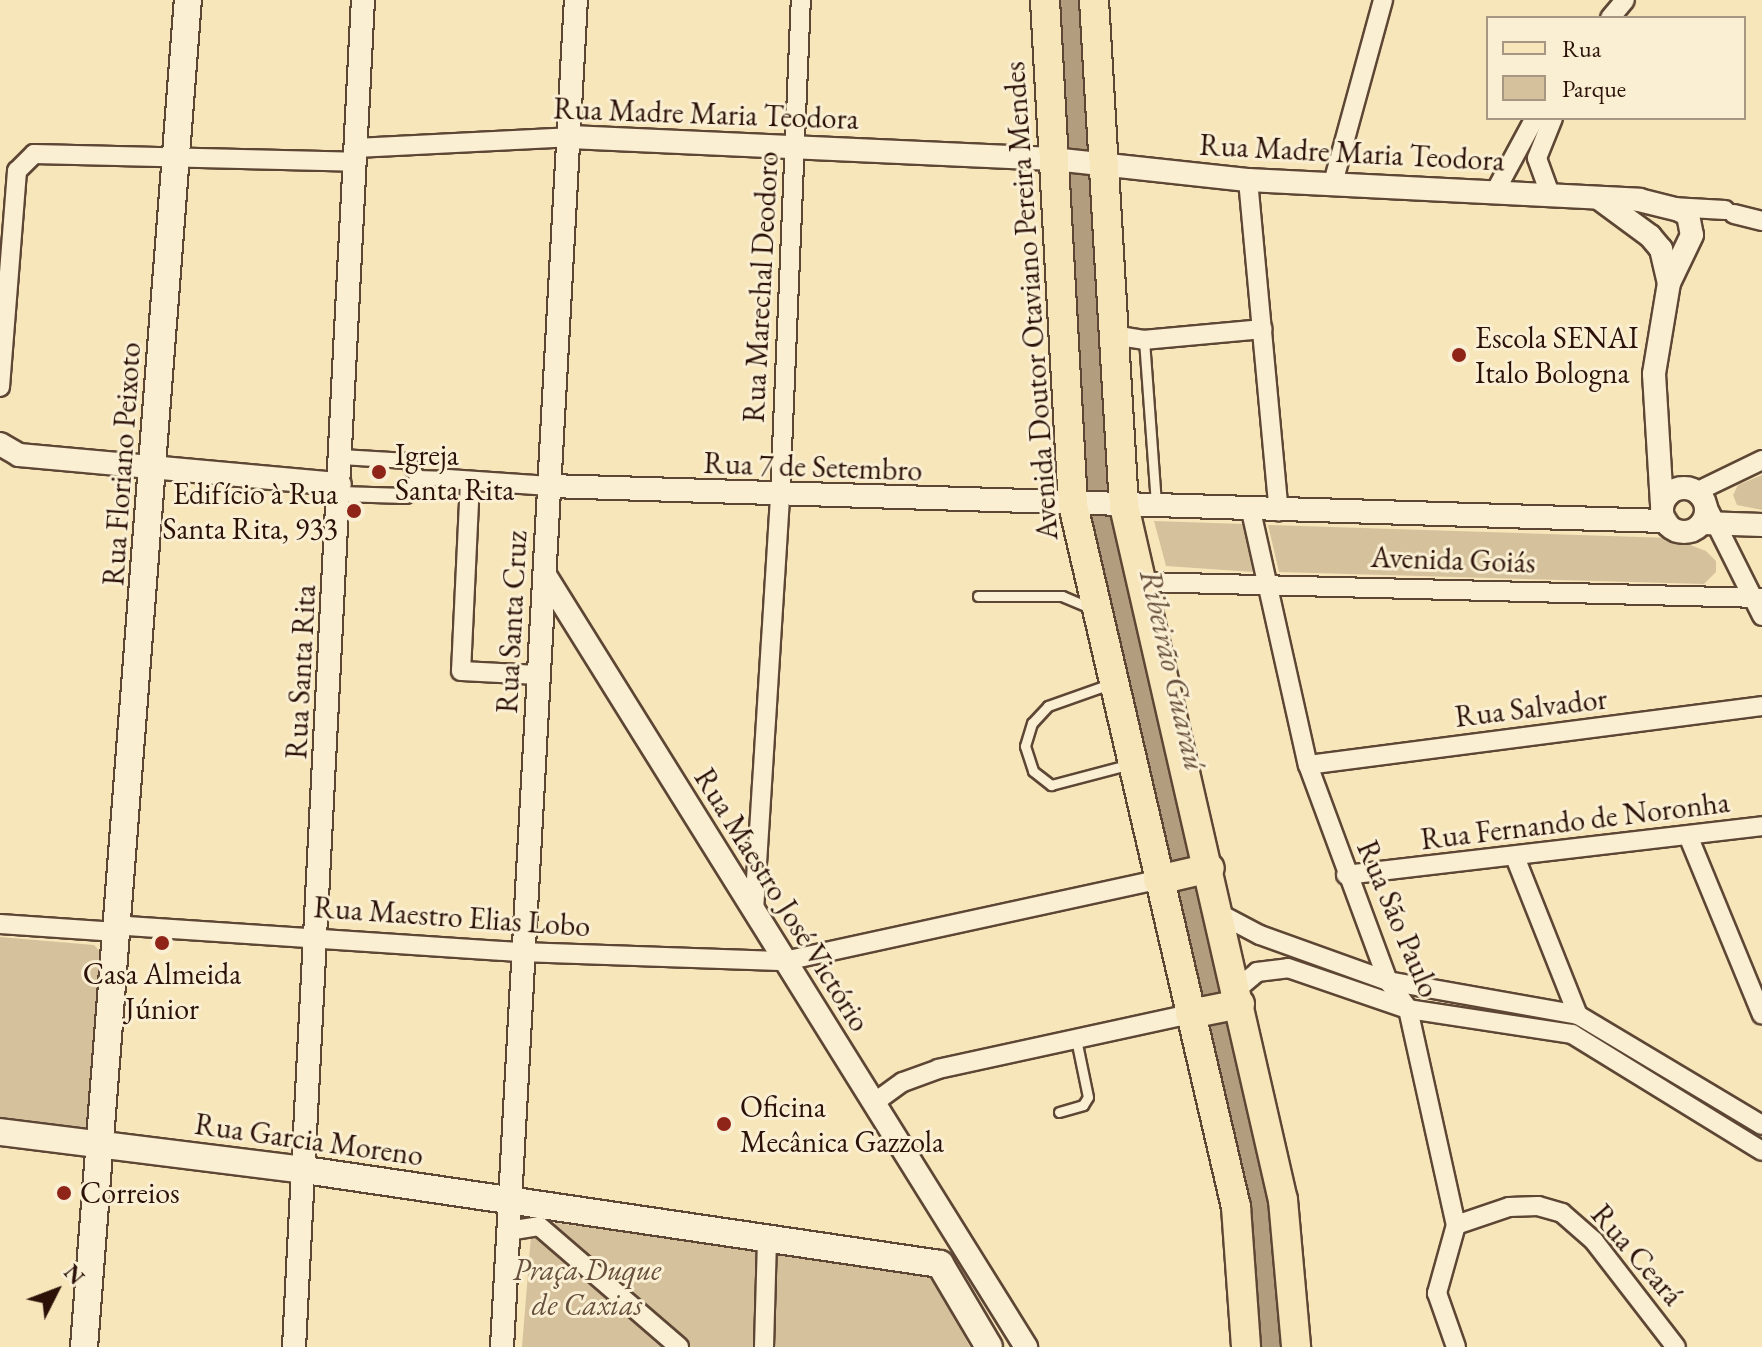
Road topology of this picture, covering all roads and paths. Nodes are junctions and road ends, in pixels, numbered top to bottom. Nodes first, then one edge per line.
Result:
1 (188, 0) edge
2 (363, 0) edge
3 (576, 0) edge
4 (801, 0) edge
5 (1045, 0) edge
6 (1094, 0) edge
7 (1383, 0) edge
8 (1625, 0) edge
9 (1612, 16) edge
10 (1534, 120) edge
11 (1552, 120) edge
12 (570, 137) junction
13 (795, 147) junction
14 (355, 155) junction
15 (175, 159) junction
16 (1059, 160) junction
17 (1097, 167) junction
18 (8, 170) edge
19 (1248, 180) junction
20 (1333, 183) junction
21 (1496, 190) junction
22 (1550, 194) junction
23 (1600, 199) junction
24 (1669, 207) junction
25 (1762, 221) edge
26 (1656, 243) junction
27 (1686, 246) junction
28 (1669, 283) junction
29 (1262, 329) junction
30 (1113, 335) junction
31 (1144, 340) junction
32 (0, 387) edge
33 (0, 444) edge
34 (1659, 454) junction
35 (341, 457) junction
36 (1762, 460) edge
37 (155, 469) junction
38 (418, 478) junction
39 (448, 479) joint
40 (470, 481) junction
41 (550, 486) junction
42 (340, 489) junction
43 (780, 497) junction
44 (1080, 505) junction
45 (1703, 505) junction
46 (1117, 506) junction
47 (1156, 507) junction
48 (1251, 511) junction
49 (1279, 512) junction
50 (1664, 513) junction
51 (1754, 525) edge
52 (545, 575) junction
53 (1089, 582) junction
54 (1142, 582) junction
55 (1271, 585) junction
56 (978, 596) dead end
57 (1062, 596) junction
58 (1758, 598) edge
59 (1096, 611) junction
60 (1762, 616) edge
61 (539, 675) junction
62 (1114, 683) junction
63 (1762, 706) edge
64 (1132, 763) junction
65 (1308, 765) junction
66 (1762, 826) edge
67 (1689, 838) junction
68 (1515, 857) junction
69 (1185, 874) junction
70 (1346, 875) junction
71 (754, 911) junction
72 (1220, 914) junction
73 (0, 924) edge
74 (117, 932) junction
75 (319, 936) junction
76 (522, 952) junction
77 (785, 961) junction
78 (1388, 981) junction
79 (1220, 1005) junction
80 (1553, 1008) junction
81 (1408, 1009) junction
82 (1578, 1015) junction
83 (1762, 1015) edge
84 (1599, 1024) junction
85 (1553, 1030) junction
86 (1076, 1039) junction
87 (1591, 1042) junction
88 (875, 1102) junction
89 (1059, 1112) dead end
90 (1762, 1125) edge
91 (0, 1132) edge
92 (100, 1144) junction
93 (1762, 1151) edge
94 (305, 1170) junction
95 (510, 1200) junction
96 (1456, 1225) junction
97 (508, 1231) junction
98 (767, 1237) junction
99 (970, 1255) junction
100 (940, 1264) junction
101 (762, 1346) edge
102 (84, 1347) edge
103 (294, 1347) edge
104 (502, 1347) edge
105 (679, 1347) edge
106 (989, 1347) edge
107 (1026, 1347) edge
108 (1246, 1347) edge
109 (1296, 1347) edge
110 (1456, 1347) edge
111 (1676, 1347) edge

1 - 15 main road, Rua Floriano Peixoto
2 - 14 street, Rua Santa Rita
3 - 12 street, Rua Santa Cruz
4 - 13 street, Rua Marechal Deodoro
5 - 16 main road, Avenida Doutor Otaviano Pereira Mendes
6 - 17 main road, Avenida Doutor Otaviano Pereira Mendes
7 - 20 street
8 - 9 street
10 - 21 street
11 - 22 street
12 - 13 street, Rua Madre Maria Teodora
12 - 14 street, Rua Madre Maria Teodora
12 - 41 street, Rua Santa Cruz
13 - 16 street, Rua Madre Maria Teodora
13 - 43 street, Rua Marechal Deodoro
14 - 15 street, Rua Madre Maria Teodora
14 - 35 street, Rua Santa Rita
15 - 18 street, Rua Madre Maria Teodora
15 - 37 main road, Rua Floriano Peixoto
16 - 17 street, Rua Madre Maria Teodora
16 - 44 main road, Avenida Doutor Otaviano Pereira Mendes
17 - 19 street, Rua Madre Maria Teodora
17 - 30 main road, Avenida Doutor Otaviano Pereira Mendes
18 - 32 street
19 - 20 street, Rua Madre Maria Teodora
19 - 29 street
20 - 21 street, Rua Madre Maria Teodora
21 - 22 street, Rua Madre Maria Teodora
22 - 23 street, Rua Madre Maria Teodora
23 - 24 street, Rua Madre Maria Teodora
23 - 26 street
24 - 25 street
24 - 26 street
24 - 27 street
26 - 27 street
26 - 28 street
27 - 28 street
28 - 34 street
29 - 31 street
29 - 49 street
30 - 31 street
30 - 46 main road, Avenida Doutor Otaviano Pereira Mendes
31 - 47 lane
33 - 37 street
34 - 45 street
34 - 50 street
35 - 38 street
35 - 42 street, Rua Santa Rita
36 - 45 street
37 - 42 street
37 - 74 main road, Rua Floriano Peixoto
38 - 39 street
38 - 42 street
39 - 40 street
40 - 41 street
40 - 61 street
41 - 43 street, Rua 7 de Setembro
41 - 52 street, Rua Santa Cruz
42 - 75 street, Rua Santa Rita
43 - 44 street, Rua 7 de Setembro
43 - 71 street, Rua Marechal Deodoro
44 - 46 street, Avenida Goiás
44 - 53 main road, Avenida Doutor Otaviano Pereira Mendes
45 - 50 street
45 - 50 street, Avenida Goiás
45 - 51 street
45 - 58 street
46 - 47 street, Avenida Goiás
46 - 54 main road, Avenida Doutor Otaviano Pereira Mendes
47 - 48 street, Avenida Goiás
48 - 49 street, Avenida Goiás
48 - 55 street, Rua São Paulo
49 - 50 street, Avenida Goiás
52 - 61 street, Rua Santa Cruz
52 - 71 street, Rua Maestro José Victório
53 - 57 lane
53 - 59 main road, Avenida Doutor Otaviano Pereira Mendes
54 - 55 street, Avenida Goiás
54 - 69 main road, Avenida Doutor Otaviano Pereira Mendes
55 - 58 street, Avenida Goiás
55 - 65 street, Rua São Paulo
56 - 57 lane
57 - 59 lane
58 - 60 street
59 - 62 main road, Avenida Doutor Otaviano Pereira Mendes
61 - 76 street, Rua Santa Cruz
62 - 64 main road, Avenida Doutor Otaviano Pereira Mendes
62 - 64 lane
63 - 65 street, Rua Salvador
64 - 69 main road, Avenida Doutor Otaviano Pereira Mendes
65 - 70 street, Rua São Paulo
66 - 67 street, Rua Fernando de Noronha
67 - 68 street, Rua Fernando de Noronha
67 - 83 street
68 - 70 street, Rua Fernando de Noronha
68 - 82 street
69 - 72 main road, Avenida Doutor Otaviano Pereira Mendes
69 - 77 street, Rua Maestro Elias Lobo
69 - 79 main road, Avenida Doutor Otaviano Pereira Mendes
70 - 78 street, Rua São Paulo
71 - 77 street, Rua Maestro José Victório
72 - 78 street
72 - 79 main road, Avenida Doutor Otaviano Pereira Mendes
73 - 74 street, Rua Maestro Elias Lobo
74 - 75 street, Rua Maestro Elias Lobo
74 - 92 main road, Rua Floriano Peixoto
75 - 76 street, Rua Maestro Elias Lobo
75 - 94 street, Rua Santa Rita
76 - 77 street, Rua Maestro Elias Lobo
76 - 95 street, Rua Santa Cruz
77 - 88 street, Rua Maestro José Victório
78 - 80 street
78 - 81 street, Rua São Paulo
79 - 81 street
79 - 86 street
79 - 108 main road, Avenida Doutor Otaviano Pereira Mendes
79 - 109 main road, Avenida Doutor Otaviano Pereira Mendes
80 - 82 street
80 - 85 street
81 - 85 street
81 - 96 street, Rua São Paulo
82 - 84 street
84 - 87 street
84 - 90 street
85 - 87 street
86 - 88 street
86 - 89 lane
87 - 93 street
88 - 99 street, Rua Maestro José Victório
91 - 92 main road, Rua Garcia Moreno
92 - 94 main road, Rua Garcia Moreno
92 - 102 main road
94 - 95 main road, Rua Garcia Moreno
94 - 103 street, Rua Santa Rita
95 - 97 street
95 - 98 main road
96 - 110 street, Rua São Paulo
96 - 111 street, Rua Ceará
97 - 104 street
97 - 105 street
98 - 100 main road
98 - 101 street
99 - 100 street
99 - 107 street
100 - 106 main road

